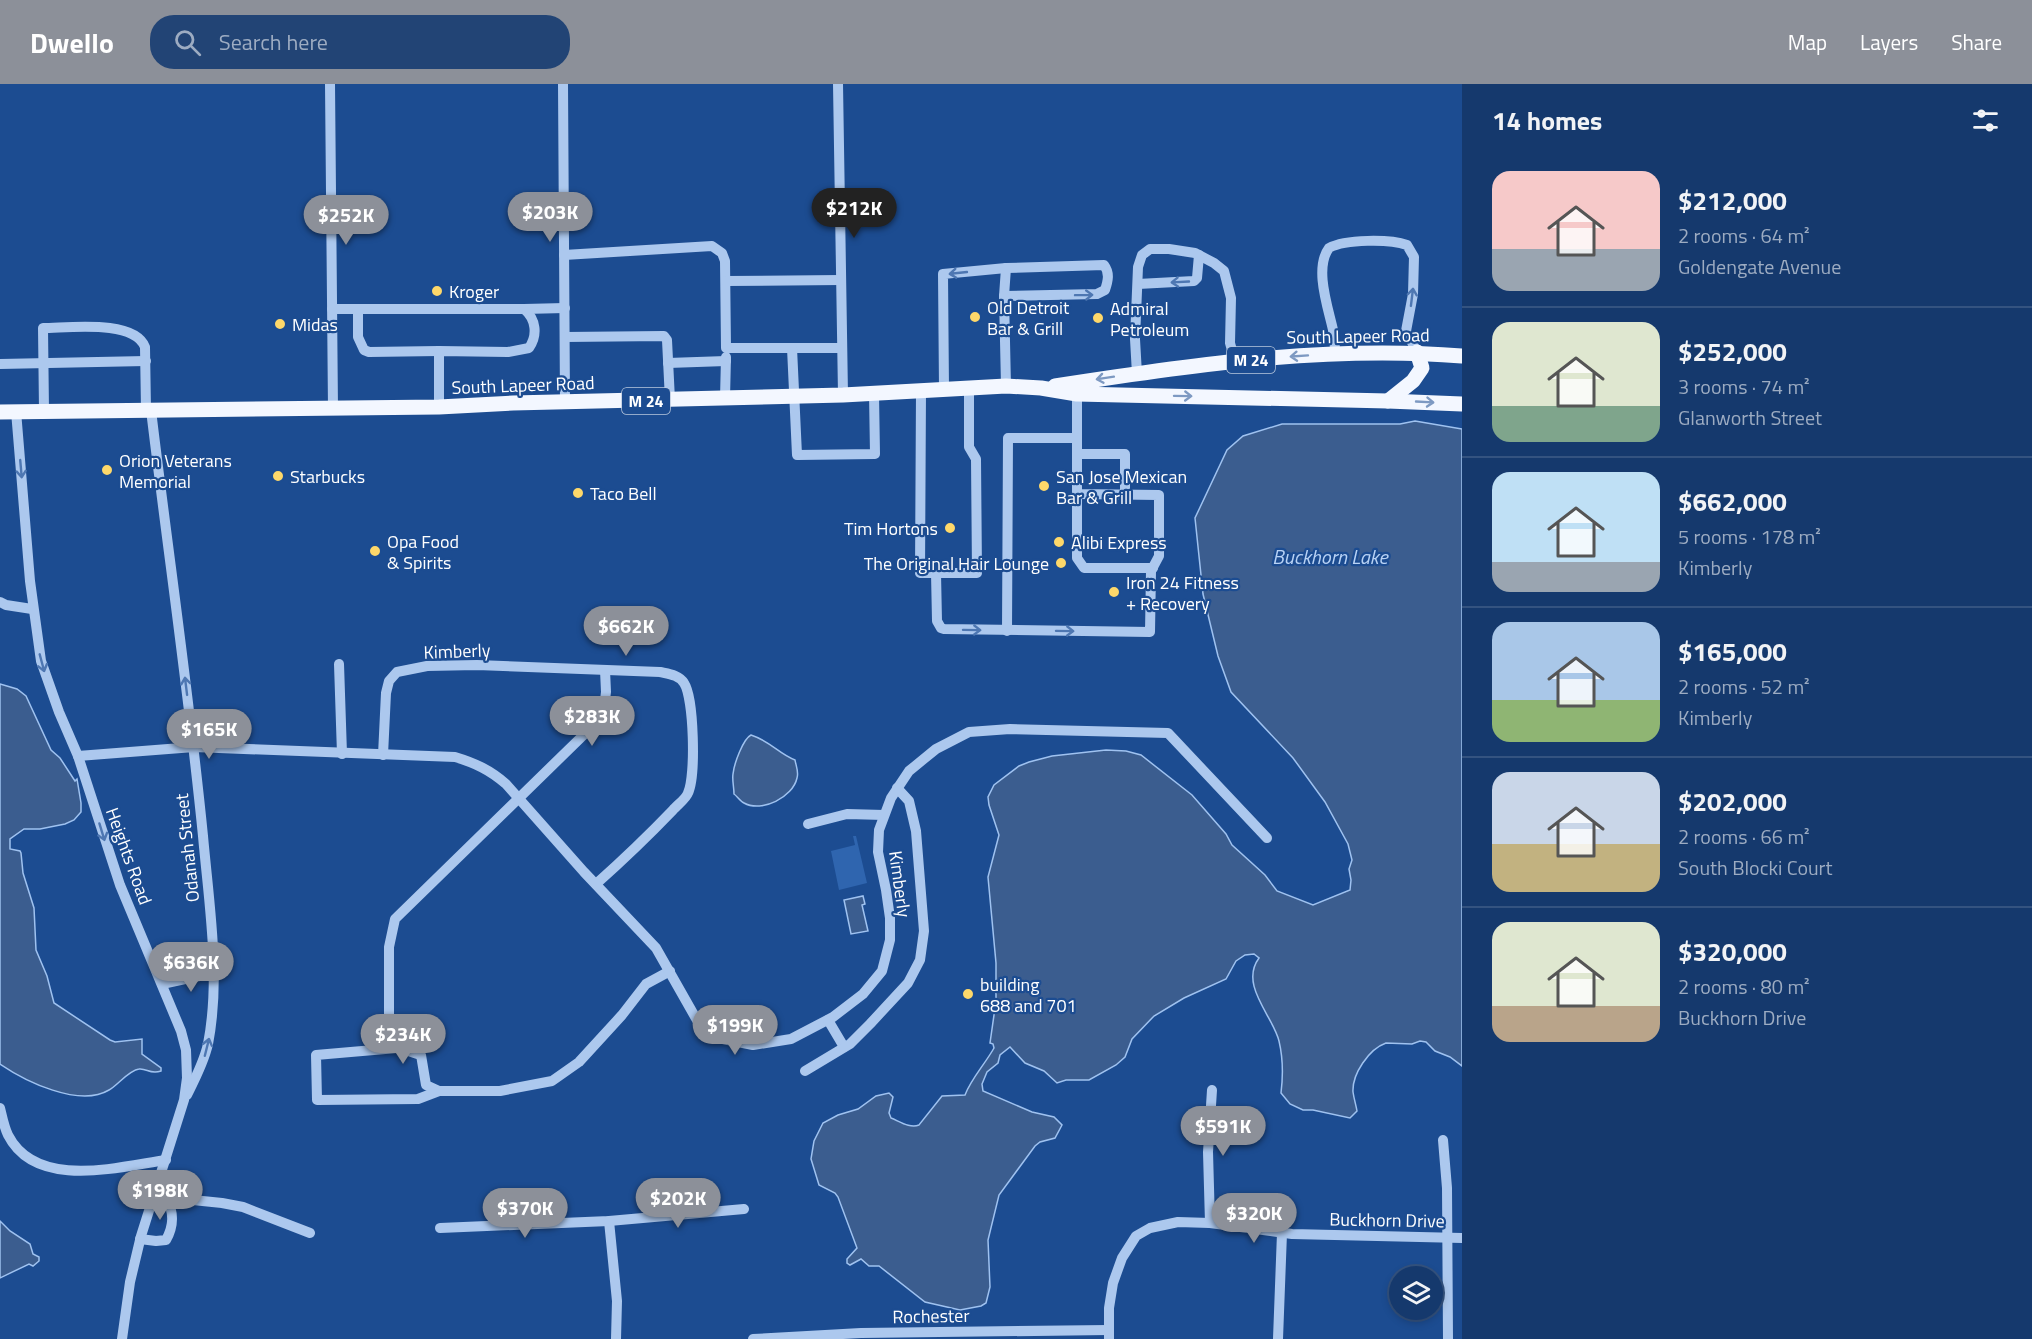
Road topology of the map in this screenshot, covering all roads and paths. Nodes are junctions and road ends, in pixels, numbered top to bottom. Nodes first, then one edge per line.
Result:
1 (330, 84) edge
2 (563, 84) edge
3 (838, 84) edge
4 (564, 255) junction
5 (1199, 255) junction
6 (1006, 268) junction
7 (841, 280) junction
8 (726, 281) junction
9 (1137, 284) junction
10 (1004, 296) junction
11 (565, 308) junction
12 (332, 309) junction
13 (358, 309) junction
14 (524, 309) junction
15 (565, 337) junction
16 (726, 348) junction
17 (792, 348) junction
18 (842, 348) junction
19 (439, 351) junction
20 (1417, 352) junction
21 (1335, 353) junction
22 (1462, 356) edge
23 (146, 361) junction
24 (726, 361) junction
25 (1235, 361) junction
26 (43, 363) junction
27 (668, 363) junction
28 (0, 364) edge
29 (1137, 374) junction
30 (1006, 386) junction
31 (969, 388) junction
32 (1041, 388) junction
33 (944, 390) junction
34 (921, 391) junction
35 (874, 394) junction
36 (1077, 394) junction
37 (843, 395) junction
38 (794, 397) junction
39 (725, 398) junction
40 (670, 400) junction
41 (1388, 400) junction
42 (565, 402) junction
43 (1462, 404) edge
44 (439, 407) junction
45 (333, 409) junction
46 (148, 410) junction
47 (16, 411) junction
48 (44, 411) junction
49 (0, 412) edge
50 (1077, 438) junction
51 (1077, 454) junction
52 (1077, 494) junction
53 (1125, 494) junction
54 (1153, 568) junction
55 (936, 573) junction
56 (0, 602) edge
57 (33, 609) junction
58 (1007, 631) junction
59 (339, 664) dead end
60 (605, 670) junction
61 (194, 747) junction
62 (342, 754) junction
63 (383, 755) junction
64 (78, 756) junction
65 (897, 788) junction
66 (519, 798) junction
67 (884, 815) junction
68 (808, 824) dead end
69 (1267, 838) dead end
70 (596, 884) junction
71 (670, 971) junction
72 (213, 973) junction
73 (162, 984) junction
74 (828, 1020) junction
75 (844, 1047) junction
76 (398, 1048) junction
77 (805, 1071) dead end
78 (1212, 1090) dead end
79 (439, 1091) junction
80 (184, 1100) junction
81 (0, 1108) edge
82 (1443, 1140) dead end
83 (166, 1160) junction
84 (154, 1196) junction
85 (166, 1198) junction
86 (744, 1209) dead end
87 (609, 1221) junction
88 (1210, 1223) junction
89 (440, 1228) dead end
90 (310, 1233) dead end
91 (1282, 1233) junction
92 (1448, 1238) junction
93 (1462, 1238) edge
94 (140, 1239) junction
95 (1109, 1335) edge
96 (122, 1339) edge
97 (616, 1339) edge
98 (753, 1339) edge
99 (1278, 1339) edge
100 (1448, 1339) edge

1 - 12 street
2 - 4 street
3 - 7 street
4 - 8 street
4 - 11 street
5 -> 9 street
5 - 9 street
5 - 25 street
6 - 10 street
10 -> 6 street
6 -> 33 street
7 - 8 street
7 - 18 street
8 - 16 street
9 - 29 street
10 - 30 street
11 - 14 street
11 - 15 street
12 - 13 street
12 - 45 street
13 - 14 street
13 - 19 street
14 - 19 street
15 - 27 street
15 - 42 street
16 - 17 street
16 - 24 street
17 - 18 street
17 - 38 street
18 - 37 street
19 - 44 street
20 - 21 main road, South Lapeer Road / M 24
20 -> 21 street
20 - 22 main road, South Lapeer Road / M 24
20 - 41 main road
21 -> 25 main road, South Lapeer Road / M 24
23 - 26 street
23 - 26 street
23 - 46 street, Odanah Street
24 - 27 street
24 - 39 street
25 - 29 main road, South Lapeer Road / M 24
26 - 28 street
26 - 48 street
27 - 40 street
29 -> 32 main road, South Lapeer Road / M 24
30 - 31 main road, South Lapeer Road / M 24
30 - 32 main road, South Lapeer Road / M 24
31 - 33 main road, South Lapeer Road / M 24
31 - 55 street
32 - 36 main road, South Lapeer Road / M 24
33 - 34 main road, South Lapeer Road / M 24
34 - 35 main road, South Lapeer Road / M 24
34 - 55 street
35 - 37 main road, South Lapeer Road / M 24
35 - 38 street
36 -> 41 main road, South Lapeer Road / M 24
36 - 50 street
37 - 38 main road, South Lapeer Road / M 24
38 - 39 main road, South Lapeer Road / M 24
39 - 40 main road, South Lapeer Road / M 24
40 - 42 main road, South Lapeer Road / M 24
41 -> 43 main road, South Lapeer Road / M 24
42 - 44 main road, South Lapeer Road / M 24
44 - 45 main road, South Lapeer Road / M 24
45 - 46 main road, South Lapeer Road / M 24
46 - 48 main road, M 24
61 -> 46 street, Odanah Street
47 - 48 main road, M 24
47 - 49 main road, M 24
47 -> 57 street, Heights Road
50 - 51 street
50 - 58 street
51 - 52 street
51 - 53 street
52 - 53 street
52 - 54 street
53 - 54 street
58 -> 54 street
55 -> 58 street
56 - 57 street
57 -> 64 street, Heights Road
59 - 62 street
60 - 63 street, Kimberly
60 - 66 street
60 - 70 street, Kimberly
61 - 62 street, Kimberly
61 - 64 street, Kimberly
61 - 72 street, Odanah Street
62 - 63 street, Kimberly
63 - 66 street, Kimberly
64 -> 73 street, Heights Road
65 - 67 street, Kimberly
65 - 69 street, Kimberly
65 - 75 street
66 - 70 street, Kimberly
66 - 76 street
67 - 68 street
67 - 74 street, Kimberly
70 - 71 street, Kimberly
71 - 74 street, Kimberly
71 - 79 street
72 - 73 street
80 -> 72 street, Odanah Street
73 - 80 street, Heights Road
74 - 75 street
75 - 77 street
76 - 79 street
76 - 79 street
78 - 88 street
80 - 83 street, Heights Road
81 - 83 street
82 - 92 street
83 - 84 street, Heights Road
84 - 85 street
84 - 94 street, Heights Road
85 - 90 street
85 - 94 street
86 - 87 street
87 - 89 street
87 - 97 street
88 - 91 street, Buckhorn Drive
88 - 95 street, Buckhorn Drive
91 - 92 street, Buckhorn Drive
91 - 99 street
92 - 93 street, Buckhorn Drive
92 - 100 street
94 - 96 street, Heights Road
95 - 98 street, Rochester

